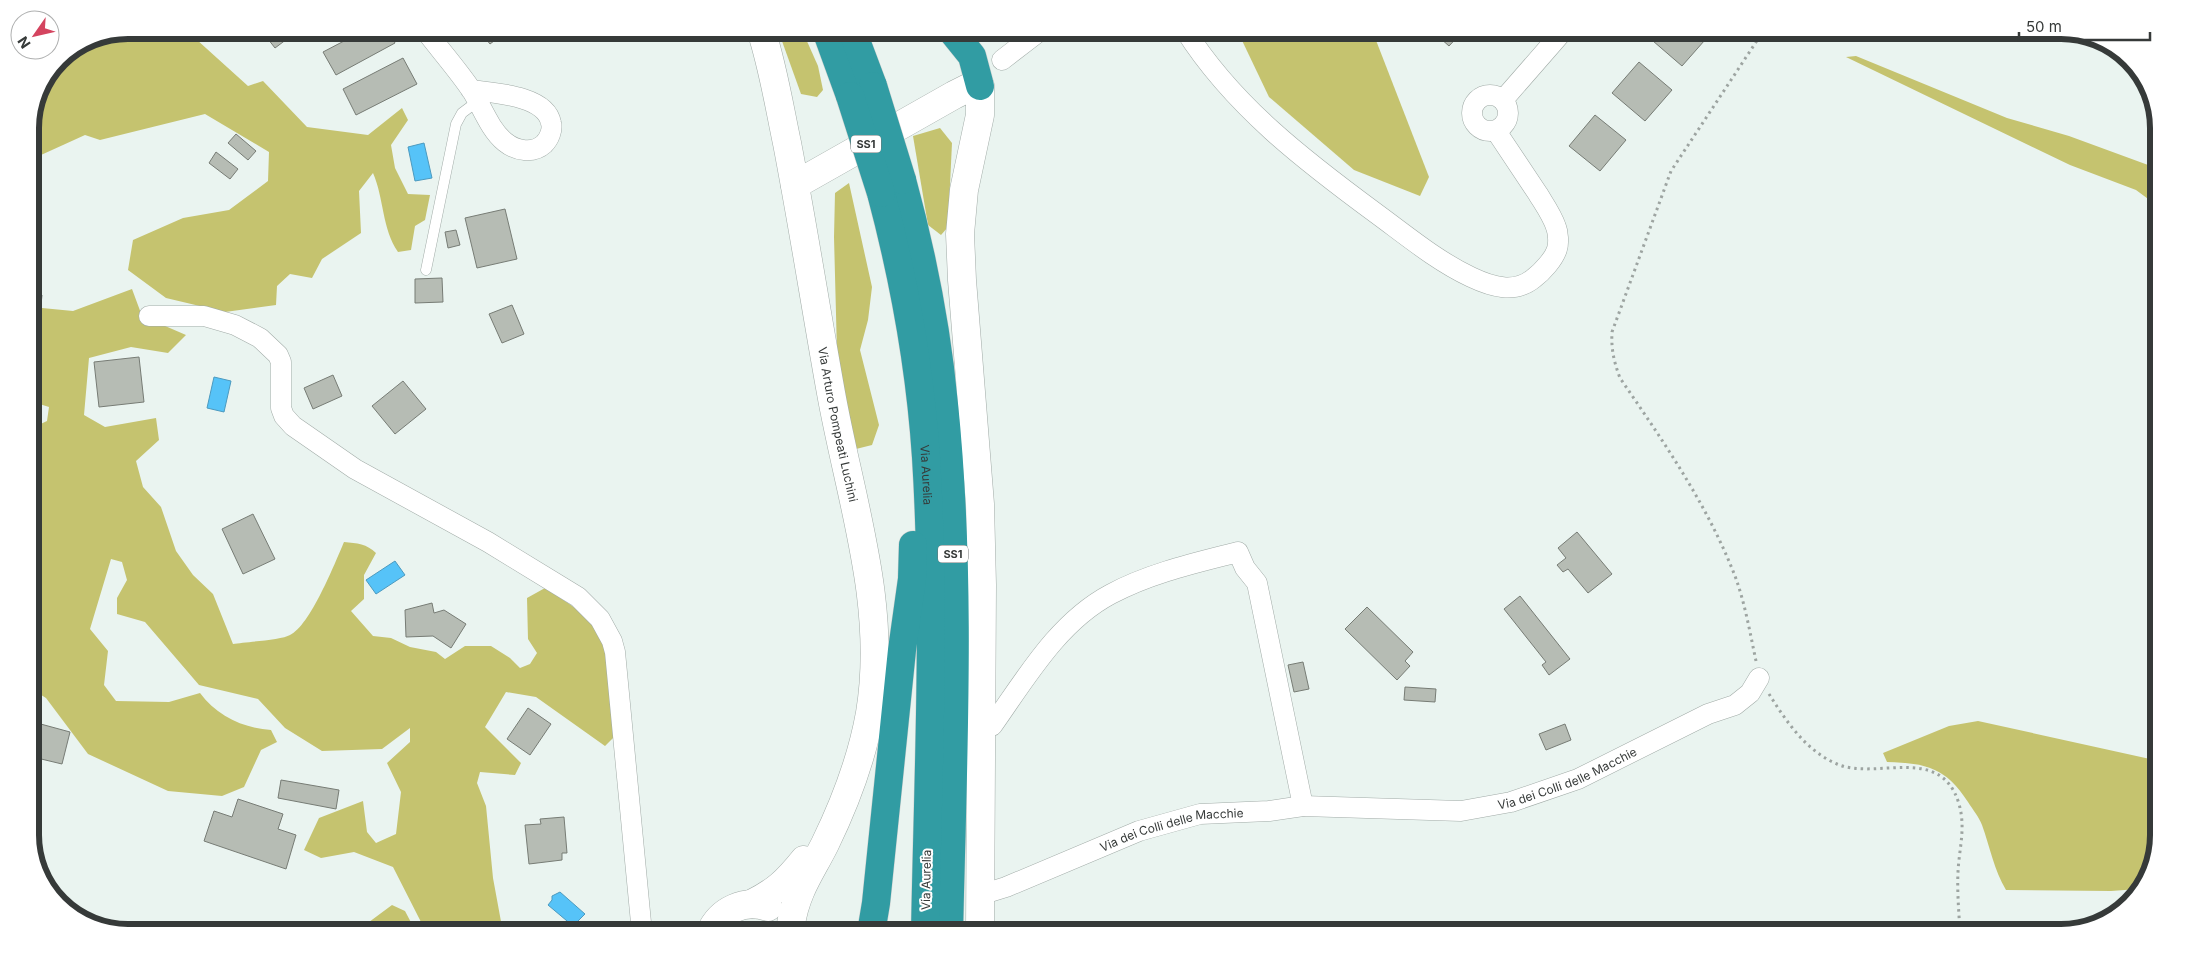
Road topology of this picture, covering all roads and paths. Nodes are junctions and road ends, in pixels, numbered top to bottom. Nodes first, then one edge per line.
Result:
1 (432, 39) edge
2 (763, 39) edge
3 (831, 39) edge
4 (853, 39) edge
5 (958, 39) edge
6 (1029, 39) edge
7 (1190, 39) edge
8 (1556, 39) edge
9 (1758, 39) edge
10 (1002, 60) dead end
11 (980, 86) junction
12 (861, 91) junction
13 (475, 96) joint
14 (1503, 100) junction
15 (1496, 131) junction
16 (795, 185) junction
17 (892, 186) junction
18 (426, 270) dead end
19 (149, 316) dead end
20 (912, 337) junction
21 (1759, 678) junction
22 (981, 728) junction
23 (1303, 806) junction
24 (835, 818) junction
25 (980, 895) junction
26 (751, 904) junction
27 (641, 924) edge
28 (715, 924) edge
29 (790, 924) edge
30 (794, 924) edge
31 (872, 924) edge
32 (926, 924) edge
33 (949, 924) edge
34 (980, 924) edge
35 (1960, 924) edge

1 - 13 street
2 - 16 street, Via Arturo Pompeati Luchini
3 - 12 highway, Via Aurelia / SS1
4 - 12 highway, Via Aurelia / SS1
5 - 11 highway
6 - 10 street
7 - 15 street
8 - 14 street
9 - 21 path
11 - 16 street
11 - 22 street
12 - 17 highway, Via Aurelia / SS1, bridge
13 - 18 lane
14 - 15 street
14 - 15 street
16 - 24 street, Via Arturo Pompeati Luchini
17 - 20 highway, Via Aurelia / SS1
17 - 33 highway, Via Aurelia / SS1
19 - 27 street
20 - 31 highway
20 - 32 highway, Via Aurelia / SS1
21 - 23 street, Via dei Colli delle Macchie
21 - 35 path
22 - 23 street
22 - 25 street
23 - 25 street, Via dei Colli delle Macchie
24 - 26 street, Via Arturo Pompeati Luchini
24 - 30 street, Via Arturo Pompeati Luchini
25 - 34 street
26 - 28 street, Via Arturo Pompeati Luchini
26 - 29 street

